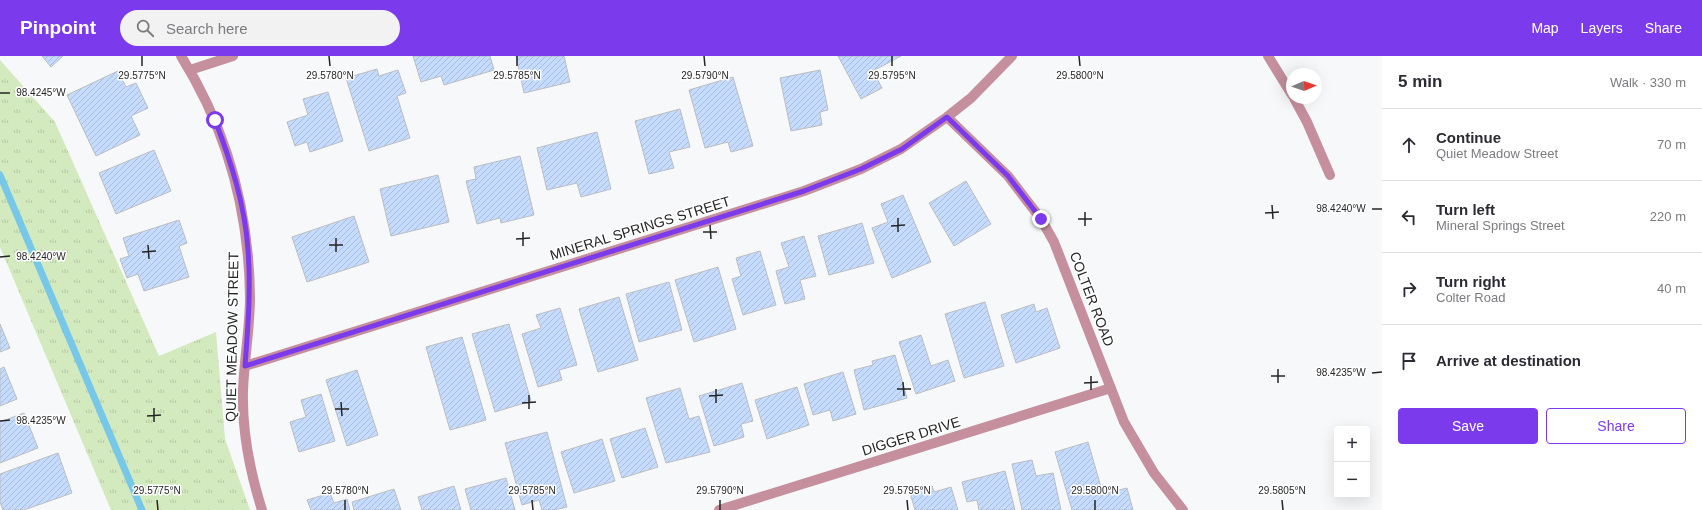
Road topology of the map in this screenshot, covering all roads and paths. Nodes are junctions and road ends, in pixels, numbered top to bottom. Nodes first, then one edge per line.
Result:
1 (181, 56) edge
2 (234, 56) edge
3 (1012, 56) edge
4 (1268, 56) edge
5 (190, 70) junction
6 (1286, 85) edge
7 (1297, 104) edge
8 (947, 117) junction
9 (1330, 175) dead end
10 (245, 366) junction
11 (1111, 388) junction
12 (262, 510) edge
13 (719, 510) edge
14 (1183, 510) edge

1 - 5 street, QUIET MEADOW STREET
2 - 5 street
3 - 8 street, MINERAL SPRINGS STREET
4 - 6 street
5 - 10 street, QUIET MEADOW STREET
7 - 9 street
8 - 10 street, MINERAL SPRINGS STREET
8 - 11 street, COLTER ROAD
10 - 12 street, QUIET MEADOW STREET
11 - 13 street, DIGGER DRIVE
11 - 14 street, COLTER ROAD

